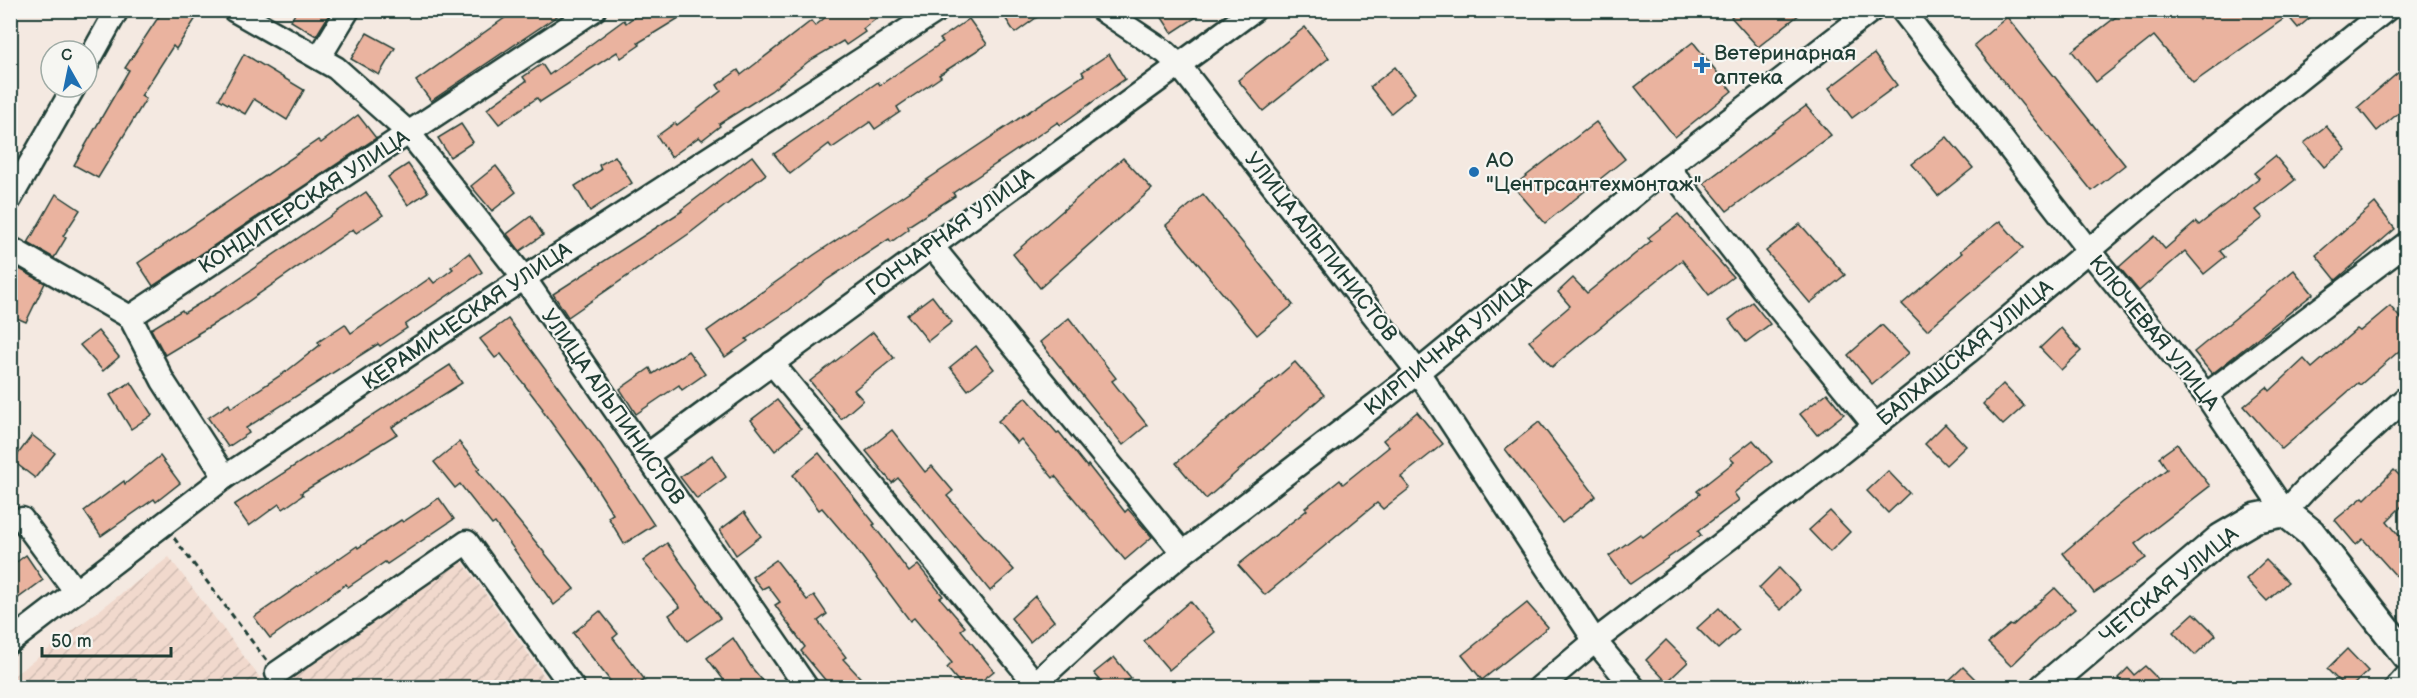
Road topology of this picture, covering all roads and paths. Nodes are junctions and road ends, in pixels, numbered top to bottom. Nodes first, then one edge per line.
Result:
1 (117, 10) edge
2 (234, 10) edge
3 (348, 10) edge
4 (594, 10) edge
5 (938, 10) edge
6 (1102, 10) edge
7 (1254, 10) edge
8 (1872, 10) edge
9 (1902, 10) edge
10 (2386, 10) edge
11 (99, 42) edge
12 (319, 58) junction
13 (1179, 65) junction
14 (67, 99) edge
15 (409, 133) junction
16 (1668, 167) junction
17 (10, 199) edge
18 (2406, 244) edge
19 (931, 245) junction
20 (10, 248) edge
21 (2089, 251) junction
22 (524, 278) junction
23 (130, 317) junction
24 (772, 363) junction
25 (1418, 372) junction
26 (2206, 395) junction
27 (2406, 398) edge
28 (1875, 426) junction
29 (646, 456) junction
30 (225, 477) junction
31 (2285, 512) junction
32 (22, 519) dead end
33 (164, 525) junction
34 (1183, 553) junction
35 (76, 592) junction
36 (1594, 641) junction
37 (10, 642) edge
38 (2406, 655) edge
39 (277, 674) joint
40 (2406, 677) edge
41 (1033, 685) edge
42 (573, 687) edge
43 (807, 687) edge
44 (1539, 687) edge
45 (1634, 687) edge
46 (2044, 687) edge
47 (2396, 687) edge

1 - 11 street
2 - 12 street, УЛИЦА АЛЬПИНИСТОВ
3 - 12 street
4 - 15 street, КОНДИТЕРСКАЯ УЛИЦА
5 - 22 street, КЕРАМИЧЕСКАЯ УЛИЦА
6 - 13 street, УЛИЦА АЛЬПИНИСТОВ
7 - 13 street, ГОНЧАРНАЯ УЛИЦА
8 - 16 street, КИРПИЧНАЯ УЛИЦА
9 - 21 street, КЛЮЧЕВАЯ УЛИЦА
10 - 21 street, БАЛХАШСКАЯ УЛИЦА
12 - 15 street, УЛИЦА АЛЬПИНИСТОВ
13 - 19 street, ГОНЧАРНАЯ УЛИЦА
13 - 25 street, УЛИЦА АЛЬПИНИСТОВ
14 - 17 street
15 - 22 street, УЛИЦА АЛЬПИНИСТОВ
15 - 23 street, КОНДИТЕРСКАЯ УЛИЦА
16 - 25 street, КИРПИЧНАЯ УЛИЦА
16 - 28 street
18 - 26 street
19 - 24 street, ГОНЧАРНАЯ УЛИЦА
19 - 34 street
20 - 23 street
21 - 26 street, КЛЮЧЕВАЯ УЛИЦА
21 - 28 street, БАЛХАШСКАЯ УЛИЦА
22 - 29 street, УЛИЦА АЛЬПИНИСТОВ
22 - 30 street, КЕРАМИЧЕСКАЯ УЛИЦА
23 - 30 street
24 - 29 street, ГОНЧАРНАЯ УЛИЦА
24 - 41 street
25 - 34 street, КИРПИЧНАЯ УЛИЦА
25 - 36 street, УЛИЦА АЛЬПИНИСТОВ
26 - 31 street, КЛЮЧЕВАЯ УЛИЦА
27 - 31 street
28 - 36 street, БАЛХАШСКАЯ УЛИЦА
29 - 43 street, УЛИЦА АЛЬПИНИСТОВ
30 - 33 street, КЕРАМИЧЕСКАЯ УЛИЦА
31 - 38 main road, КЛЮЧЕВАЯ УЛИЦА
31 - 46 main road, ЧЕТСКАЯ УЛИЦА
32 - 35 street
33 - 35 street, КЕРАМИЧЕСКАЯ УЛИЦА
33 - 39 path
34 - 41 street, КИРПИЧНАЯ УЛИЦА
35 - 37 street, КЕРАМИЧЕСКАЯ УЛИЦА
36 - 44 street, БАЛХАШСКАЯ УЛИЦА
36 - 45 street, УЛИЦА АЛЬПИНИСТОВ
39 - 42 street
40 - 47 street

